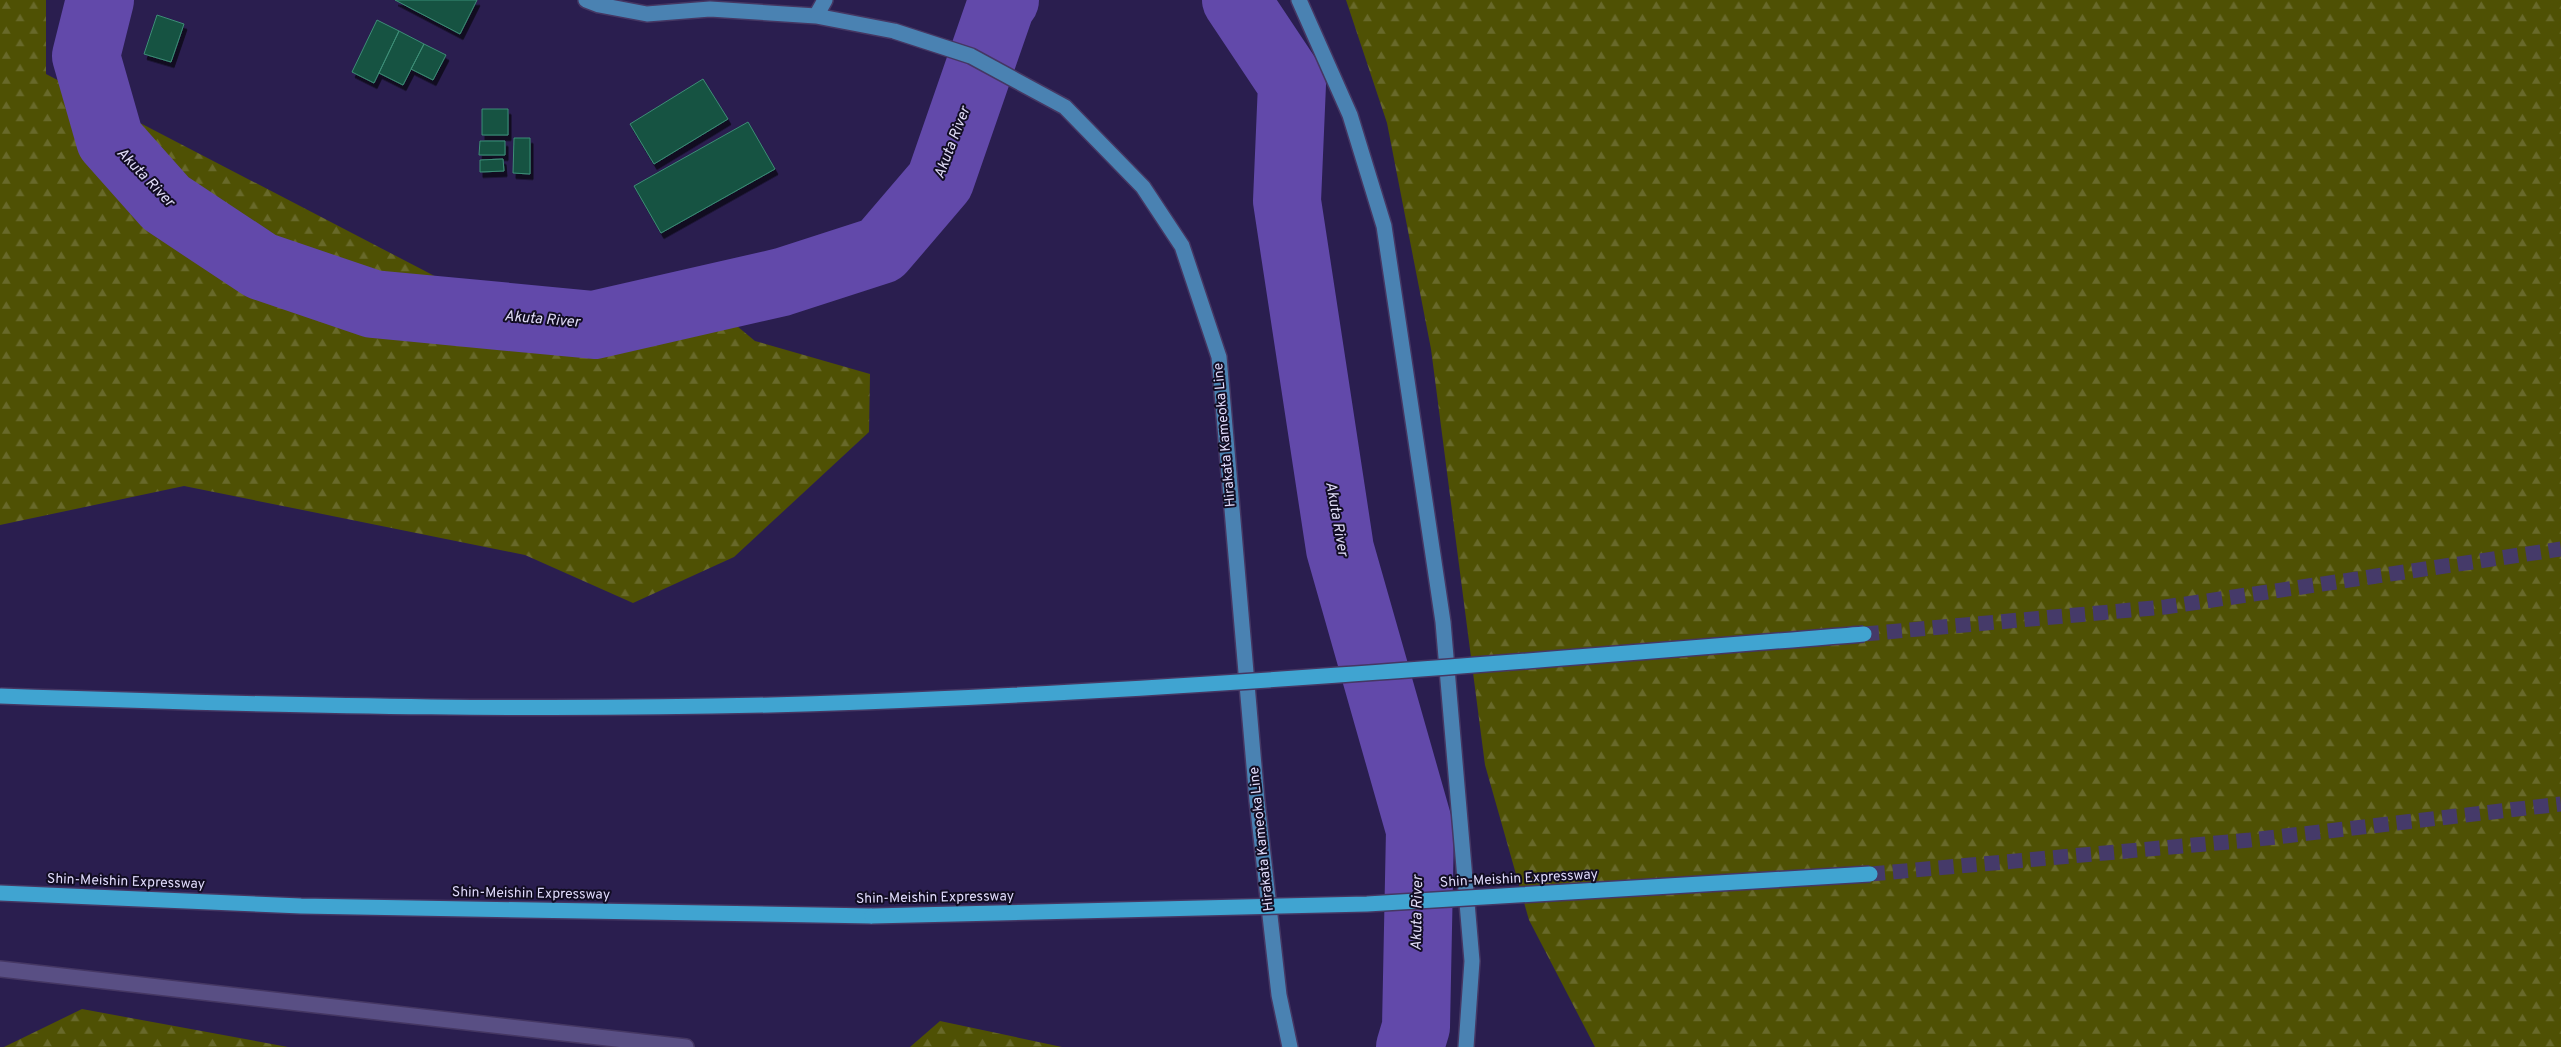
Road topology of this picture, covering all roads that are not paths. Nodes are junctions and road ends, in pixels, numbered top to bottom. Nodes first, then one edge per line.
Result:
1 (586, 0) edge
2 (825, 0) edge
3 (1299, 0) edge
4 (816, 16) junction
5 (1864, 634) tunnel mouth
6 (0, 696) edge
7 (1870, 874) tunnel mouth
8 (0, 893) edge
9 (0, 969) edge
10 (686, 1047) edge
11 (1290, 1047) edge
12 (1466, 1047) edge

1 - 4 main road, Hirakata Kameoka Line
2 - 4 main road
3 - 12 main road
4 - 11 main road, Hirakata Kameoka Line
5 - 6 highway, bridge
7 - 8 highway, Shin-Meishin Expressway, bridge
9 - 10 street

